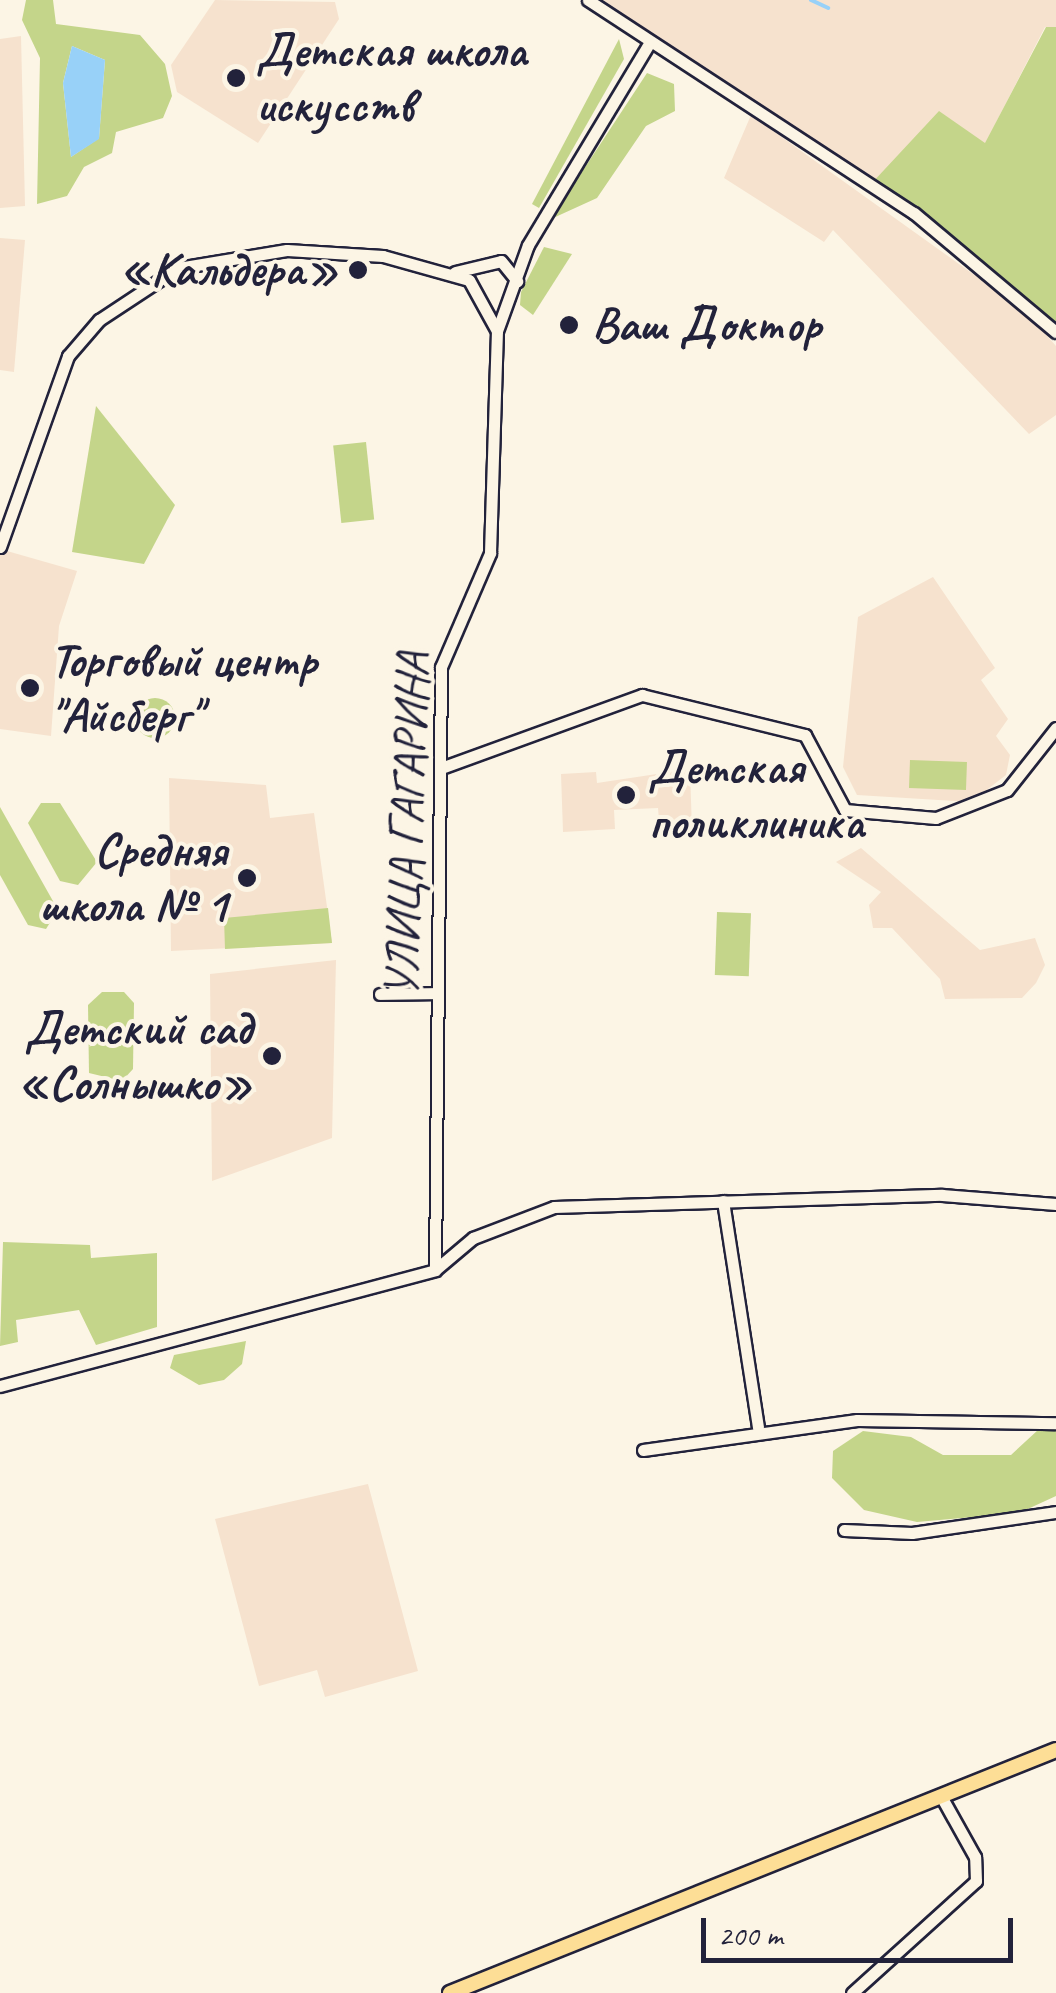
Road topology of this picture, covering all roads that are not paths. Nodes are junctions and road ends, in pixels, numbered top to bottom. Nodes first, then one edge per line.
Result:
1 (588, 0) edge
2 (650, 42) junction
3 (528, 245) junction
4 (490, 262) junction
5 (449, 272) junction
6 (515, 288) junction
7 (483, 294) junction
8 (497, 332) junction
9 (1056, 332) edge
10 (1, 539) edge
11 (1056, 728) edge
12 (440, 768) junction
13 (437, 993) junction
14 (380, 994) dead end
15 (722, 1201) junction
16 (1056, 1204) edge
17 (436, 1270) junction
18 (0, 1386) edge
19 (1056, 1423) edge
20 (758, 1427) junction
21 (642, 1450) dead end
22 (1056, 1512) edge
23 (844, 1530) dead end
24 (1056, 1750) edge
25 (942, 1798) junction
26 (450, 1993) edge
27 (852, 1993) edge

1 - 2 street
2 - 3 street
2 - 9 street
3 - 4 street
3 - 6 street
4 - 5 street
4 - 6 street
4 - 7 street
5 - 7 street
5 - 10 street
6 - 7 street
6 - 8 street
7 - 8 street
8 - 12 street, УЛИЦА ГАГАРИНА
11 - 12 street
12 - 13 street, УЛИЦА ГАГАРИНА
13 - 14 street
13 - 17 street, УЛИЦА ГАГАРИНА
15 - 16 street
15 - 17 street
15 - 20 street
17 - 18 street
19 - 20 street
20 - 21 street
22 - 23 street
24 - 25 main road
25 - 26 main road
25 - 27 street

